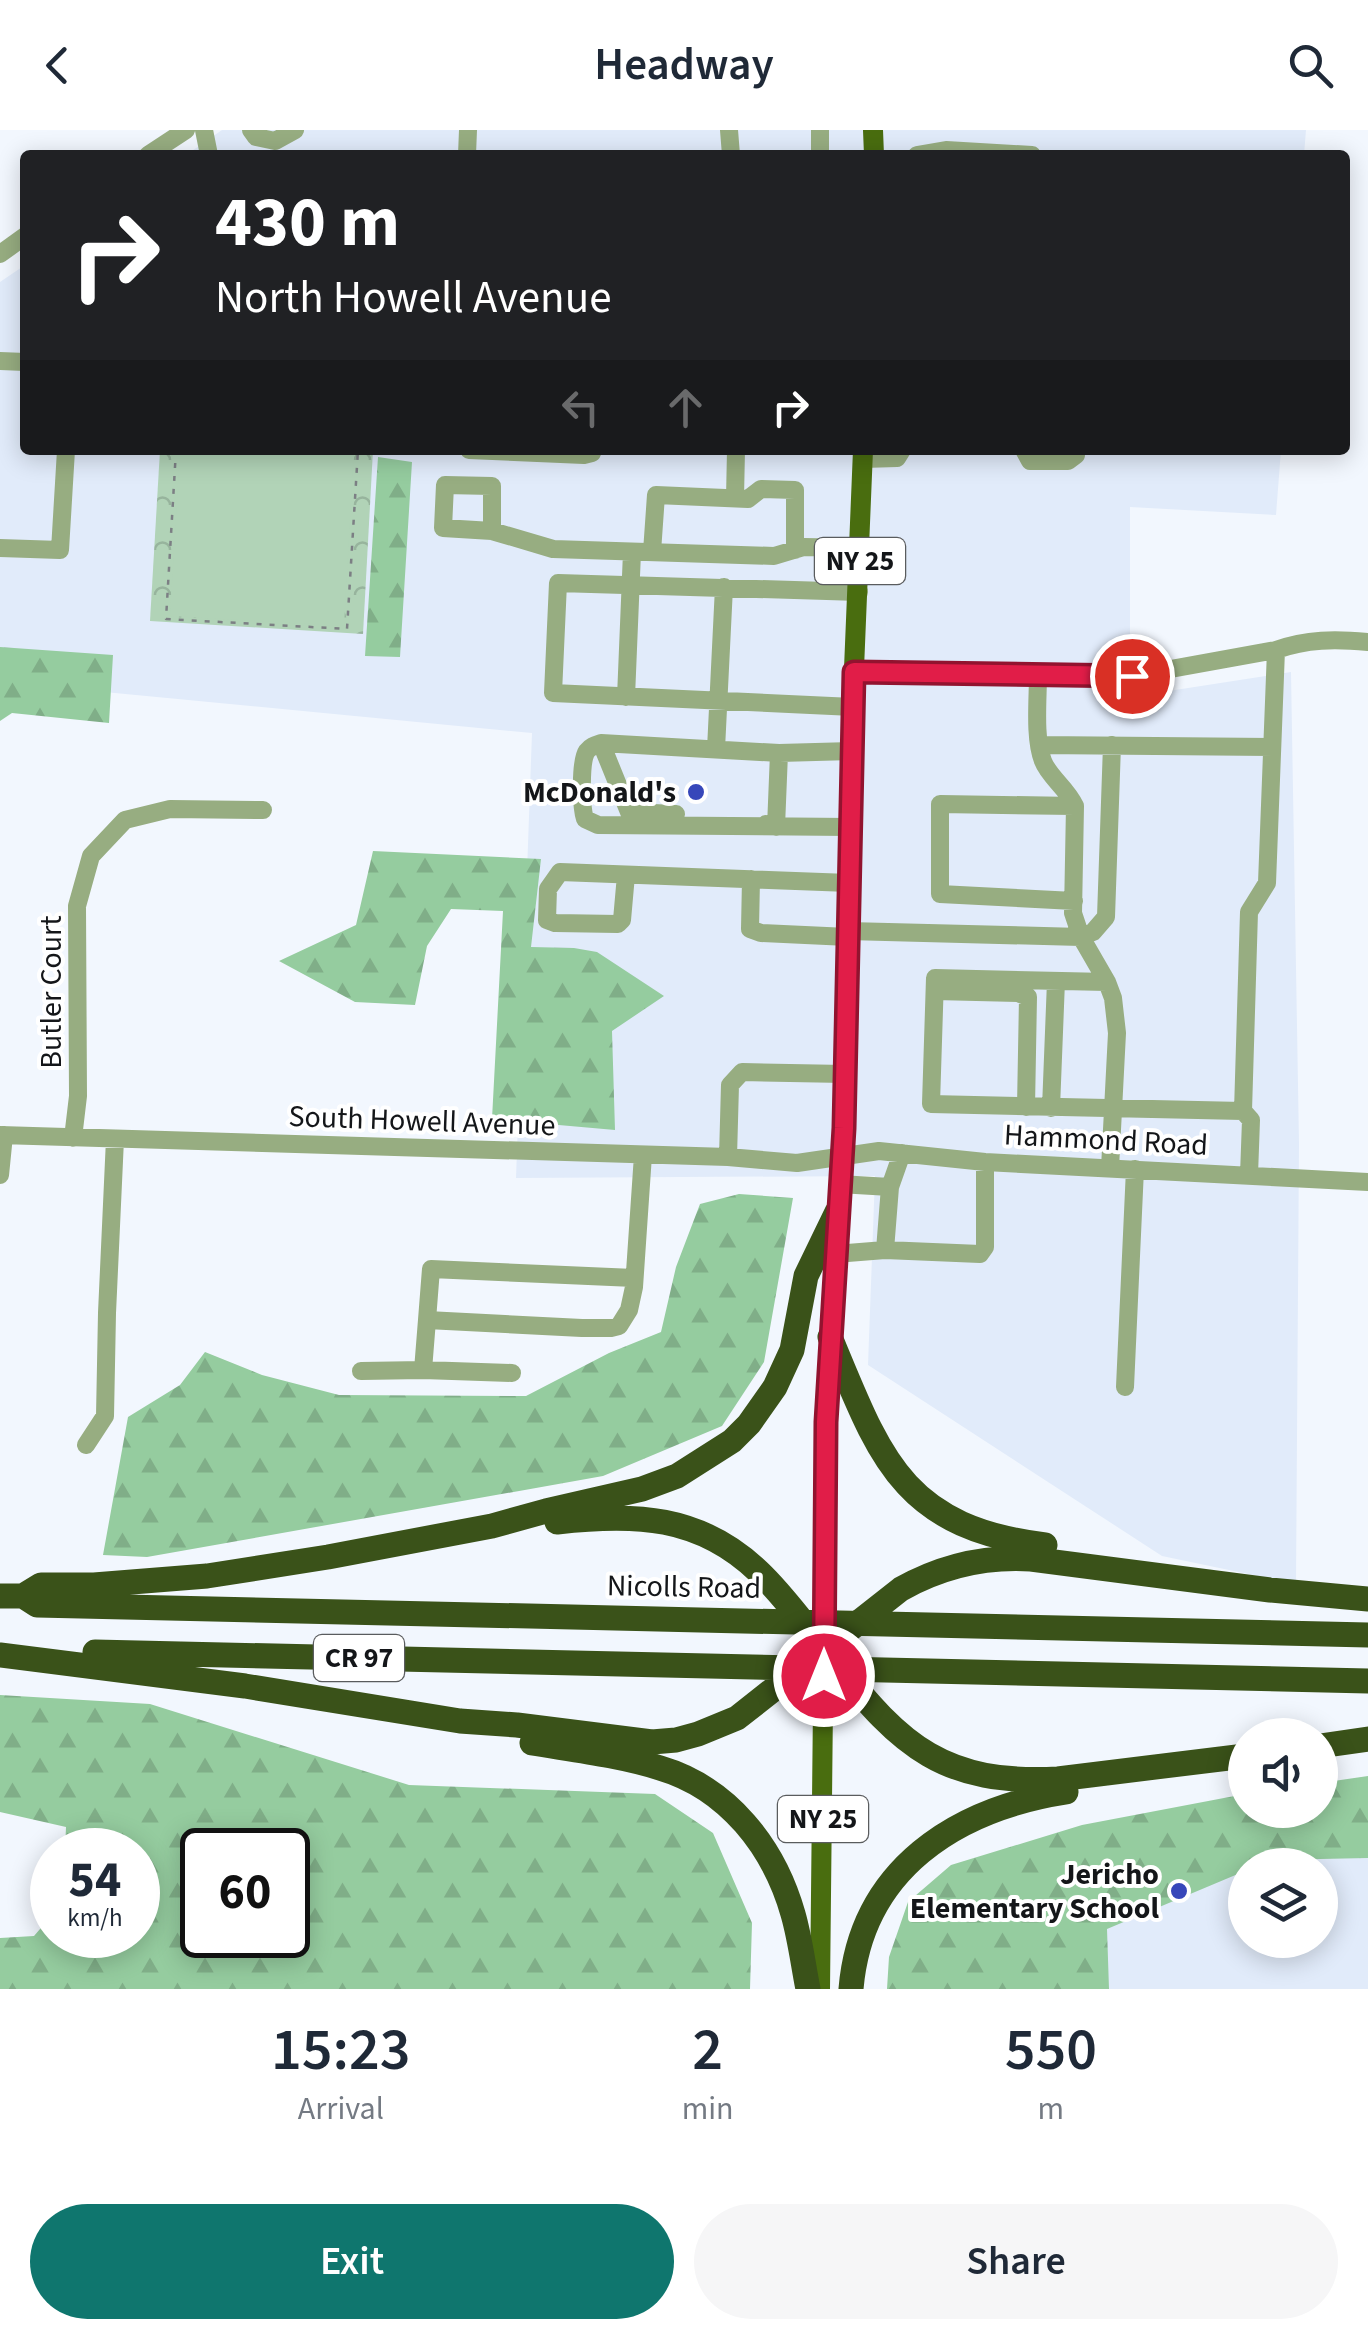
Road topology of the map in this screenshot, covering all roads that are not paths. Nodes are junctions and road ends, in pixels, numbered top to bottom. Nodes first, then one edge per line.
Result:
1 (186, 130) edge
2 (251, 130) edge
3 (294, 130) edge
4 (156, 150) edge
5 (66, 455) edge
6 (736, 455) edge
7 (863, 455) edge
8 (872, 455) edge
9 (899, 455) edge
10 (1027, 455) edge
11 (1076, 455) edge
12 (735, 498) junction
13 (492, 531) dead end
14 (0, 548) edge
15 (860, 548) junction
16 (795, 550) junction
17 (632, 552) junction
18 (652, 552) junction
19 (631, 584) junction
20 (724, 587) junction
21 (859, 592) junction
22 (1368, 642) edge
23 (1276, 650) junction
24 (854, 672) junction
25 (1038, 674) junction
26 (626, 696) junction
27 (718, 701) junction
28 (853, 707) junction
29 (602, 743) junction
30 (1039, 745) junction
31 (1112, 746) junction
32 (1272, 747) junction
33 (716, 749) junction
34 (852, 751) junction
35 (779, 752) junction
36 (1075, 806) junction
37 (263, 810) dead end
38 (776, 826) junction
39 (850, 827) junction
40 (626, 875) junction
41 (751, 879) junction
42 (849, 883) junction
43 (1074, 901) junction
44 (848, 934) junction
45 (1082, 937) junction
46 (1056, 981) junction
47 (1107, 982) junction
48 (934, 991) junction
49 (845, 1074) junction
50 (1026, 1107) junction
51 (1051, 1108) junction
52 (1113, 1110) junction
53 (1243, 1112) junction
54 (2, 1136) edge
55 (72, 1138) junction
56 (116, 1139) junction
57 (902, 1153) junction
58 (643, 1155) junction
59 (728, 1158) junction
60 (841, 1158) junction
61 (985, 1162) junction
62 (1110, 1168) junction
63 (1135, 1169) junction
64 (0, 1175) edge
65 (1249, 1176) junction
66 (1368, 1182) edge
67 (839, 1184) junction
68 (890, 1187) junction
69 (837, 1212) junction
70 (885, 1250) junction
71 (835, 1254) junction
72 (634, 1278) junction
73 (427, 1320) junction
74 (830, 1338) junction
75 (424, 1370) junction
76 (361, 1371) dead end
77 (512, 1373) dead end
78 (1126, 1387) dead end
79 (86, 1445) dead end
80 (492, 1526) junction
81 (1141, 1573) junction
82 (12, 1596) edge
83 (1368, 1599) edge
84 (1368, 1635) edge
85 (824, 1648) junction
86 (0, 1653) edge
87 (1368, 1681) edge
88 (460, 1721) junction
89 (1368, 1739) edge
90 (1338, 1743) edge
91 (1228, 1758) edge
92 (1168, 1766) junction
93 (808, 1989) edge
94 (820, 1989) edge
95 (851, 1989) edge

1 - 4 street
2 - 3 street
5 - 14 street
6 - 12 street
7 - 15 main road, NY 25
8 - 9 street
10 - 11 street
12 - 16 street
12 - 18 street
13 - 17 street
15 - 16 street
15 - 21 main road, NY 25
16 - 18 street
17 - 18 street
17 - 19 street
19 - 20 street
19 - 26 street
19 - 26 street
20 - 21 street
20 - 27 street
21 - 24 main road, NY 25
22 - 23 street
23 - 25 street
23 - 32 street
24 - 25 street
24 - 28 main road, NY 25
25 - 30 street
26 - 27 street
27 - 28 street
27 - 33 street
28 - 34 main road, NY 25
29 - 33 street
29 - 38 street
29 - 38 street
30 - 31 street
30 - 36 street
31 - 32 street
31 - 45 street
32 - 53 street
33 - 35 street
34 - 35 street
34 - 39 main road, NY 25
35 - 38 street
36 - 43 street
36 - 43 street
37 - 55 street, Butler Court
38 - 39 street
39 - 42 main road, NY 25
40 - 40 street
40 - 41 street
41 - 42 street
41 - 44 street
42 - 44 main road, NY 25
43 - 45 street
44 - 45 street
44 - 49 main road, NY 25
45 - 47 street
46 - 47 street
46 - 48 street
46 - 51 street
47 - 52 street
48 - 50 street
48 - 50 street
49 - 59 street
49 - 60 main road, NY 25
50 - 51 street
51 - 52 street
52 - 53 street
52 - 62 street
53 - 65 street
54 - 55 street, South Howell Avenue
54 - 64 street
55 - 56 street, South Howell Avenue
56 - 58 street, South Howell Avenue
56 - 79 street
57 - 60 street, Hammond Road
57 - 61 street, Hammond Road
57 - 68 street
58 - 59 street, South Howell Avenue
58 - 72 street
59 - 60 street, South Howell Avenue
60 - 67 main road, NY 25
61 - 62 street, Hammond Road
61 - 70 street
62 - 63 street, Hammond Road
63 - 65 street, Hammond Road
63 - 78 street
65 - 66 street, Hammond Road
67 - 68 street
67 - 69 main road, NY 25
68 - 70 street
69 - 71 main road, NY 25
69 - 80 highway
70 - 71 street
71 - 74 main road, NY 25
72 - 73 street
72 - 73 street
73 - 75 street
74 - 81 highway
74 - 85 main road, NY 25
75 - 76 street
75 - 77 street
80 - 82 highway
80 - 85 highway
81 - 83 highway
81 - 85 highway
82 - 84 highway, Nicolls Road / CR 97
85 - 88 highway
85 - 92 highway
85 - 94 main road, NY 25
86 - 87 highway, CR 97
86 - 88 highway
88 - 93 highway
89 - 90 highway
91 - 92 highway
92 - 95 highway

